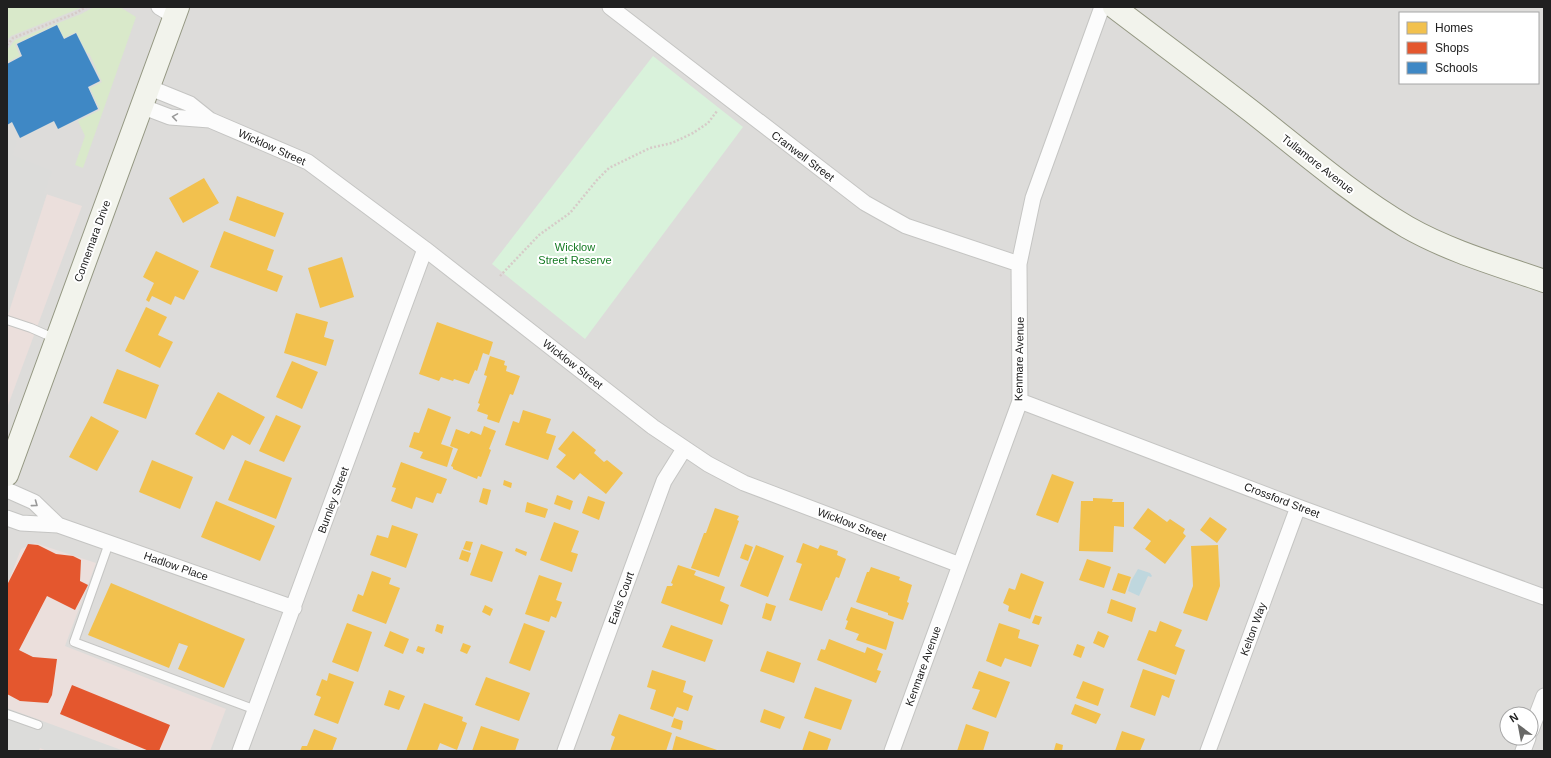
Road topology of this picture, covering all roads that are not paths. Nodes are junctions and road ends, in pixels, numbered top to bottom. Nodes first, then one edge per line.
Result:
1 (610, 7) edge
2 (1102, 7) edge
3 (1114, 7) edge
4 (170, 10) edge
5 (144, 97) junction
6 (210, 120) junction
7 (425, 249) junction
8 (1019, 264) junction
9 (1544, 281) edge
10 (7, 320) edge
11 (56, 339) junction
12 (1020, 401) junction
13 (684, 449) junction
14 (7, 475) edge
15 (7, 490) edge
16 (1298, 507) junction
17 (7, 518) edge
18 (58, 524) junction
19 (109, 543) junction
20 (960, 565) junction
21 (1544, 597) edge
22 (294, 608) junction
23 (1544, 696) edge
24 (1539, 709) edge
25 (256, 710) junction
26 (7, 714) edge
27 (38, 725) dead end
28 (240, 751) edge
29 (565, 751) edge
30 (892, 751) edge
31 (1208, 751) edge

1 - 8 street, Cranwell Street
2 - 8 street, Kenmare Avenue
3 - 9 street, Tullamore Avenue
4 - 5 street, Connemara Drive
5 - 6 street, Wicklow Street
6 -> 5 street, Wicklow Street
5 - 11 street, Connemara Drive
6 - 7 street, Wicklow Street
7 - 13 street, Wicklow Street
7 - 22 street, Burnley Street
8 - 12 street, Kenmare Avenue
10 - 11 lane
11 - 14 street, Connemara Drive
12 - 16 street, Crossford Street
12 - 20 street, Kenmare Avenue
13 - 20 street, Wicklow Street
13 - 29 street, Earls Court
15 -> 18 street, Hadlow Place
16 - 21 street, Crossford Street
16 - 31 street, Kelton Way
17 - 18 street, Hadlow Place
18 - 19 street, Hadlow Place
19 - 22 street, Hadlow Place
19 - 25 lane
20 - 30 street, Kenmare Avenue
22 - 25 street, Burnley Street
23 - 24 street
25 - 28 street, Burnley Street
26 - 27 lane

